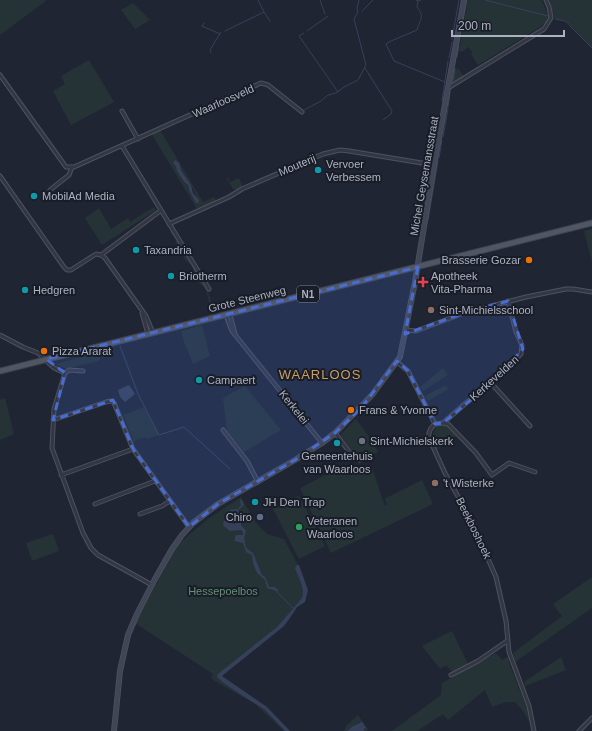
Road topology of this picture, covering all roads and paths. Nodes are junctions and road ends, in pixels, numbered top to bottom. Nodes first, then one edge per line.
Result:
1 (464, 0) edge
2 (546, 0) edge
3 (0, 75) edge
4 (448, 88) junction
5 (122, 111) dead end
6 (302, 112) dead end
7 (138, 139) junction
8 (122, 146) junction
9 (434, 165) junction
10 (72, 167) junction
11 (0, 176) edge
12 (50, 190) dead end
13 (160, 211) junction
14 (592, 223) edge
15 (169, 224) junction
16 (101, 255) junction
17 (418, 267) junction
18 (209, 289) dead end
19 (592, 292) edge
20 (508, 301) junction
21 (228, 314) junction
22 (406, 330) junction
23 (150, 334) junction
24 (0, 335) edge
25 (46, 359) junction
26 (397, 362) junction
27 (0, 371) edge
28 (83, 371) dead end
29 (65, 373) junction
30 (491, 383) junction
31 (53, 420) junction
32 (444, 423) junction
33 (435, 424) junction
34 (530, 426) dead end
35 (223, 430) dead end
36 (335, 433) junction
37 (322, 443) junction
38 (132, 449) junction
39 (368, 458) dead end
40 (535, 472) dead end
41 (61, 475) junction
42 (155, 481) junction
43 (258, 482) junction
44 (170, 501) junction
45 (95, 504) dead end
46 (140, 514) dead end
47 (189, 527) junction
48 (152, 585) junction
49 (507, 641) junction
50 (452, 676) dead end
51 (592, 718) edge
52 (114, 731) edge
53 (534, 731) edge
54 (578, 731) edge

1 - 4 street, Michel Geysemansstraat
2 - 4 street
3 - 10 street
4 - 9 street, Michel Geysemansstraat
5 - 7 street
6 - 7 street, Waarloosveld
7 - 8 street, Waarloosveld
8 - 10 street, Waarloosveld
8 - 13 street
9 - 15 street, Mouterij
9 - 17 street, Michel Geysemansstraat
10 - 12 street, Waarloosveld
11 - 16 street
13 - 15 street
13 - 16 street
14 - 17 main road, Grote Steenweg / N1
15 - 18 street
16 - 23 street
17 - 21 main road, Grote Steenweg / N1
17 - 22 street, Michel Geysemansstraat
19 - 20 street
20 - 22 street
20 - 30 street, Kerkevelden
21 - 23 main road, Grote Steenweg / N1
21 - 37 street, Kerkelei
22 - 26 street, Michel Geysemansstraat
23 - 25 main road, Grote Steenweg / N1
24 - 25 street
25 - 27 main road, Grote Steenweg / N1
25 - 29 street
26 - 33 street
26 - 36 street
28 - 29 street
29 - 31 street
30 - 32 street, Kerkevelden
30 - 34 street
31 - 38 street
31 - 41 street
32 - 33 street
32 - 40 street
33 - 49 street, Beekboshoek
35 - 43 street
36 - 37 street
36 - 39 street
37 - 43 street
38 - 41 street
38 - 42 street
41 - 48 street
42 - 44 street
42 - 45 street
43 - 47 street
44 - 46 street
44 - 47 street
47 - 48 street
48 - 52 street
49 - 50 street
49 - 53 street, Beekboshoek
51 - 54 street

